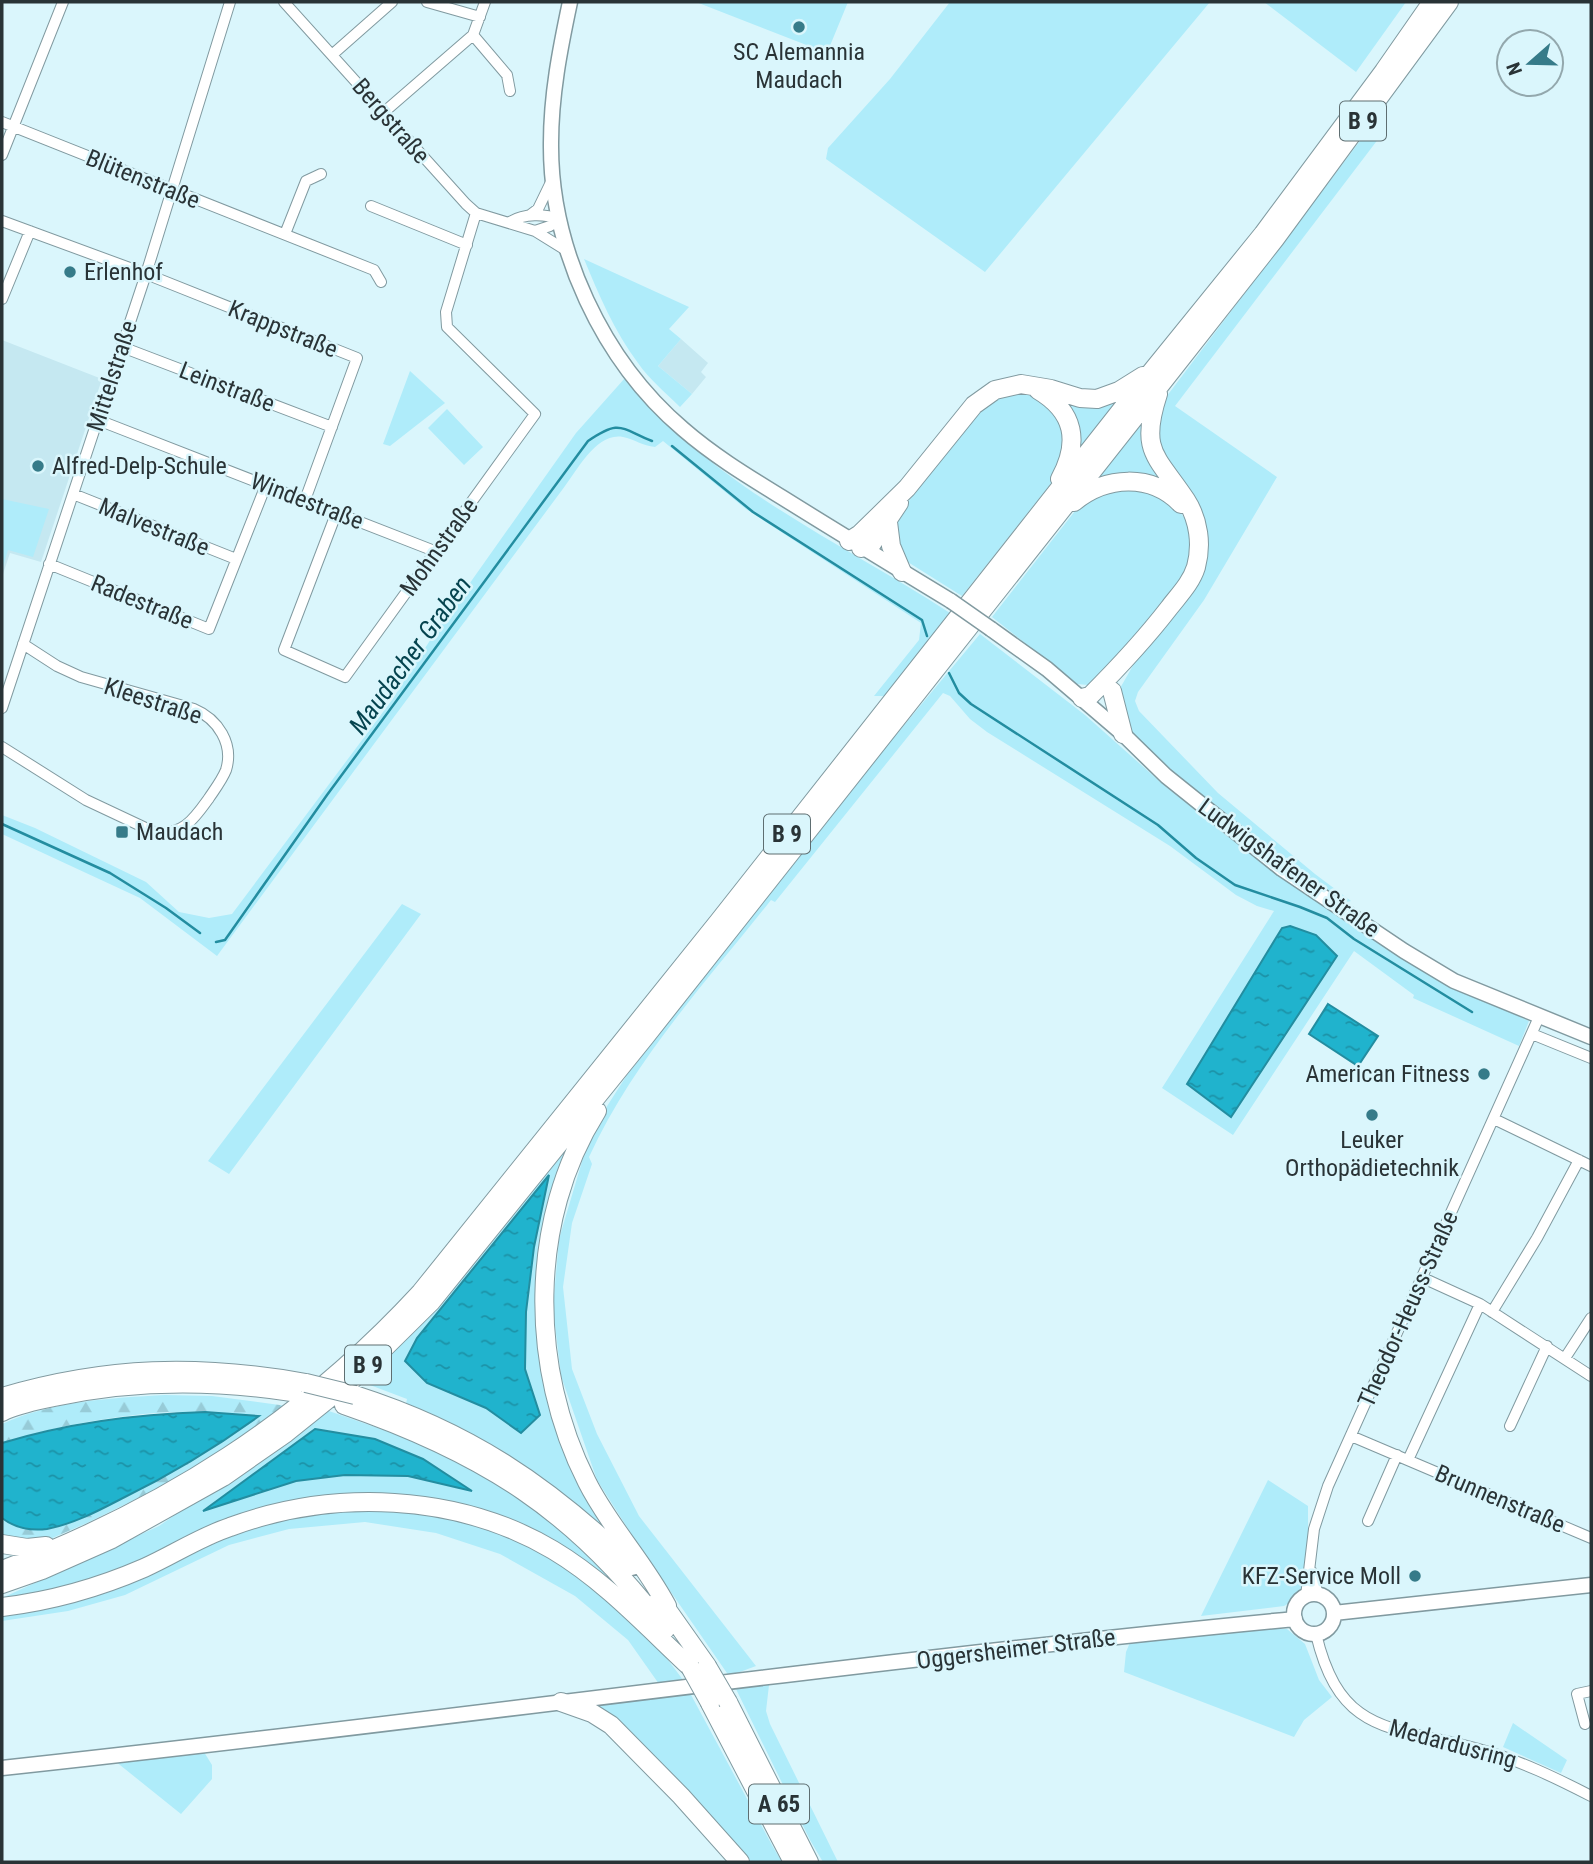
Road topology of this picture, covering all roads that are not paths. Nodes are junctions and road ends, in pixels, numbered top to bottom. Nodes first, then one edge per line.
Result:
1 (63, 2) edge
2 (230, 2) edge
3 (284, 2) edge
4 (392, 2) edge
5 (427, 2) edge
6 (485, 2) edge
7 (570, 2) edge
8 (1432, 2) edge
9 (1449, 2) edge
10 (480, 17) junction
11 (473, 35) junction
12 (333, 54) junction
13 (510, 91) dead end
14 (383, 113) junction
15 (2, 122) edge
16 (13, 127) junction
17 (2, 155) edge
18 (321, 174) dead end
19 (553, 178) junction
20 (172, 191) junction
21 (371, 206) dead end
22 (476, 213) junction
23 (530, 216) junction
24 (560, 219) junction
25 (2, 221) edge
26 (510, 222) junction
27 (535, 230) junction
28 (30, 231) junction
29 (285, 234) junction
30 (467, 245) junction
31 (570, 252) junction
32 (146, 274) junction
33 (5, 281) edge
34 (380, 282) dead end
35 (2, 299) edge
36 (122, 347) junction
37 (1156, 378) junction
38 (1029, 385) junction
39 (98, 420) junction
40 (332, 427) junction
41 (265, 485) junction
42 (907, 488) junction
43 (73, 494) junction
44 (305, 500) junction
45 (336, 514) junction
46 (1049, 515) junction
47 (1195, 519) junction
48 (888, 522) junction
49 (857, 541) junction
50 (437, 552) junction
51 (236, 559) junction
52 (49, 564) junction
53 (902, 572) junction
54 (23, 644) junction
55 (1128, 659) junction
56 (1112, 691) junction
57 (1087, 699) junction
58 (2, 708) edge
59 (1123, 734) junction
60 (2, 747) edge
61 (1539, 1017) junction
62 (1532, 1034) junction
63 (645, 1037) junction
64 (1591, 1037) edge
65 (1591, 1058) edge
66 (1494, 1119) junction
67 (1579, 1160) junction
68 (1591, 1166) edge
69 (1423, 1278) junction
70 (1480, 1304) junction
71 (1492, 1312) junction
72 (1591, 1318) edge
73 (1547, 1346) junction
74 (1565, 1358) junction
75 (1591, 1376) edge
76 (301, 1388) junction
77 (2, 1397) edge
78 (350, 1400) junction
79 (2, 1412) edge
80 (1510, 1426) dead end
81 (1351, 1436) junction
82 (1397, 1455) junction
83 (1408, 1460) junction
84 (1368, 1521) dead end
85 (1591, 1538) edge
86 (2, 1544) edge
87 (67, 1544) junction
88 (2, 1570) edge
89 (2, 1584) edge
90 (1591, 1585) edge
91 (1312, 1595) junction
92 (667, 1606) junction
93 (2, 1607) edge
94 (1334, 1613) junction
95 (1294, 1619) junction
96 (1316, 1634) junction
97 (698, 1666) junction
98 (1591, 1691) edge
99 (561, 1702) junction
100 (719, 1702) junction
101 (1585, 1724) dead end
102 (2, 1768) edge
103 (1591, 1796) edge
104 (740, 1862) edge
105 (793, 1862) edge
106 (809, 1862) edge

1 - 16 street
2 - 20 street, Mittelstraße
3 - 12 street, Bergstraße
4 - 12 street
5 - 10 street
6 - 10 street
7 - 19 street, Ludwigshafener Straße
8 - 37 highway, B 9
9 - 37 highway, B 9
10 - 11 street
11 - 13 street
11 - 14 street
12 - 14 street, Bergstraße
14 - 22 street, Bergstraße
15 - 16 street, Blütenstraße
16 - 17 street
16 - 20 street, Blütenstraße
18 - 29 street
19 - 23 street
19 - 24 street, Ludwigshafener Straße
20 - 29 street, Blütenstraße
20 - 32 street, Mittelstraße
21 - 30 street
22 - 26 street
22 - 30 street, Mohnstraße
23 - 24 street
23 - 26 street
24 - 27 street
24 - 31 street, Ludwigshafener Straße
25 - 28 street
26 - 27 street
27 - 31 street
28 - 32 street
28 - 33 street
29 - 34 street, Blütenstraße
30 - 50 street, Mohnstraße
31 - 49 street, Ludwigshafener Straße
32 - 36 street, Mittelstraße
32 - 40 street, Krappstraße
33 - 35 street
36 - 39 street, Mittelstraße
36 - 40 street, Leinstraße
37 - 38 highway
37 - 46 highway, B 9
37 - 47 highway
38 - 42 highway
38 - 46 highway
39 - 41 street, Windestraße
39 - 43 street, Mittelstraße
40 - 44 street, Krappstraße
41 - 44 street, Windestraße
41 - 51 street, Radestraße
42 - 48 highway
42 - 49 highway
43 - 51 street, Malvestraße
43 - 52 street, Mittelstraße
44 - 45 street, Windestraße
45 - 50 street, Windestraße
45 - 50 street, Mohnstraße
46 - 47 highway
46 - 63 highway, B 9
46 - 87 highway, B 9
47 - 55 highway
48 - 49 highway
48 - 53 highway
49 - 53 street, Ludwigshafener Straße
51 - 52 street, Radestraße
52 - 54 street, Mittelstraße
53 - 57 street, Ludwigshafener Straße, bridge
54 - 58 street, Mittelstraße
54 - 60 street, Kleestraße
55 - 56 highway
55 - 57 highway
56 - 57 highway
56 - 59 highway
57 - 59 street, Ludwigshafener Straße
59 - 61 street, Ludwigshafener Straße
61 - 62 street, Theodor-Heuss-Straße
61 - 64 street, Ludwigshafener Straße
62 - 65 street
62 - 66 street, Theodor-Heuss-Straße
63 - 89 highway, B 9
63 - 92 highway
66 - 67 street
66 - 69 street, Theodor-Heuss-Straße
67 - 68 street
67 - 71 street
69 - 70 street
69 - 81 street, Theodor-Heuss-Straße
70 - 71 street
70 - 83 street, Brunnenstraße
71 - 73 street
72 - 74 street
73 - 74 street
73 - 80 street
74 - 75 street
76 - 77 highway
76 - 78 highway, bridge
76 - 79 highway
78 - 92 highway
78 - 97 highway
81 - 82 street, Brunnenstraße
81 - 91 street, Theodor-Heuss-Straße
82 - 83 street, Brunnenstraße
82 - 84 street
83 - 85 street, Brunnenstraße
86 - 87 highway
87 - 88 highway, B 9
90 - 94 street
91 - 94 street
91 - 95 street
92 - 97 highway, A 65
93 - 97 highway
94 - 96 street
95 - 96 street
95 - 99 street, Oggersheimer Straße
96 - 103 street, Medardusring
97 - 100 highway, A 65, bridge
98 - 101 street
99 - 102 street, Oggersheimer Straße
99 - 104 highway
100 - 105 highway, A 65
100 - 106 highway, A 65

